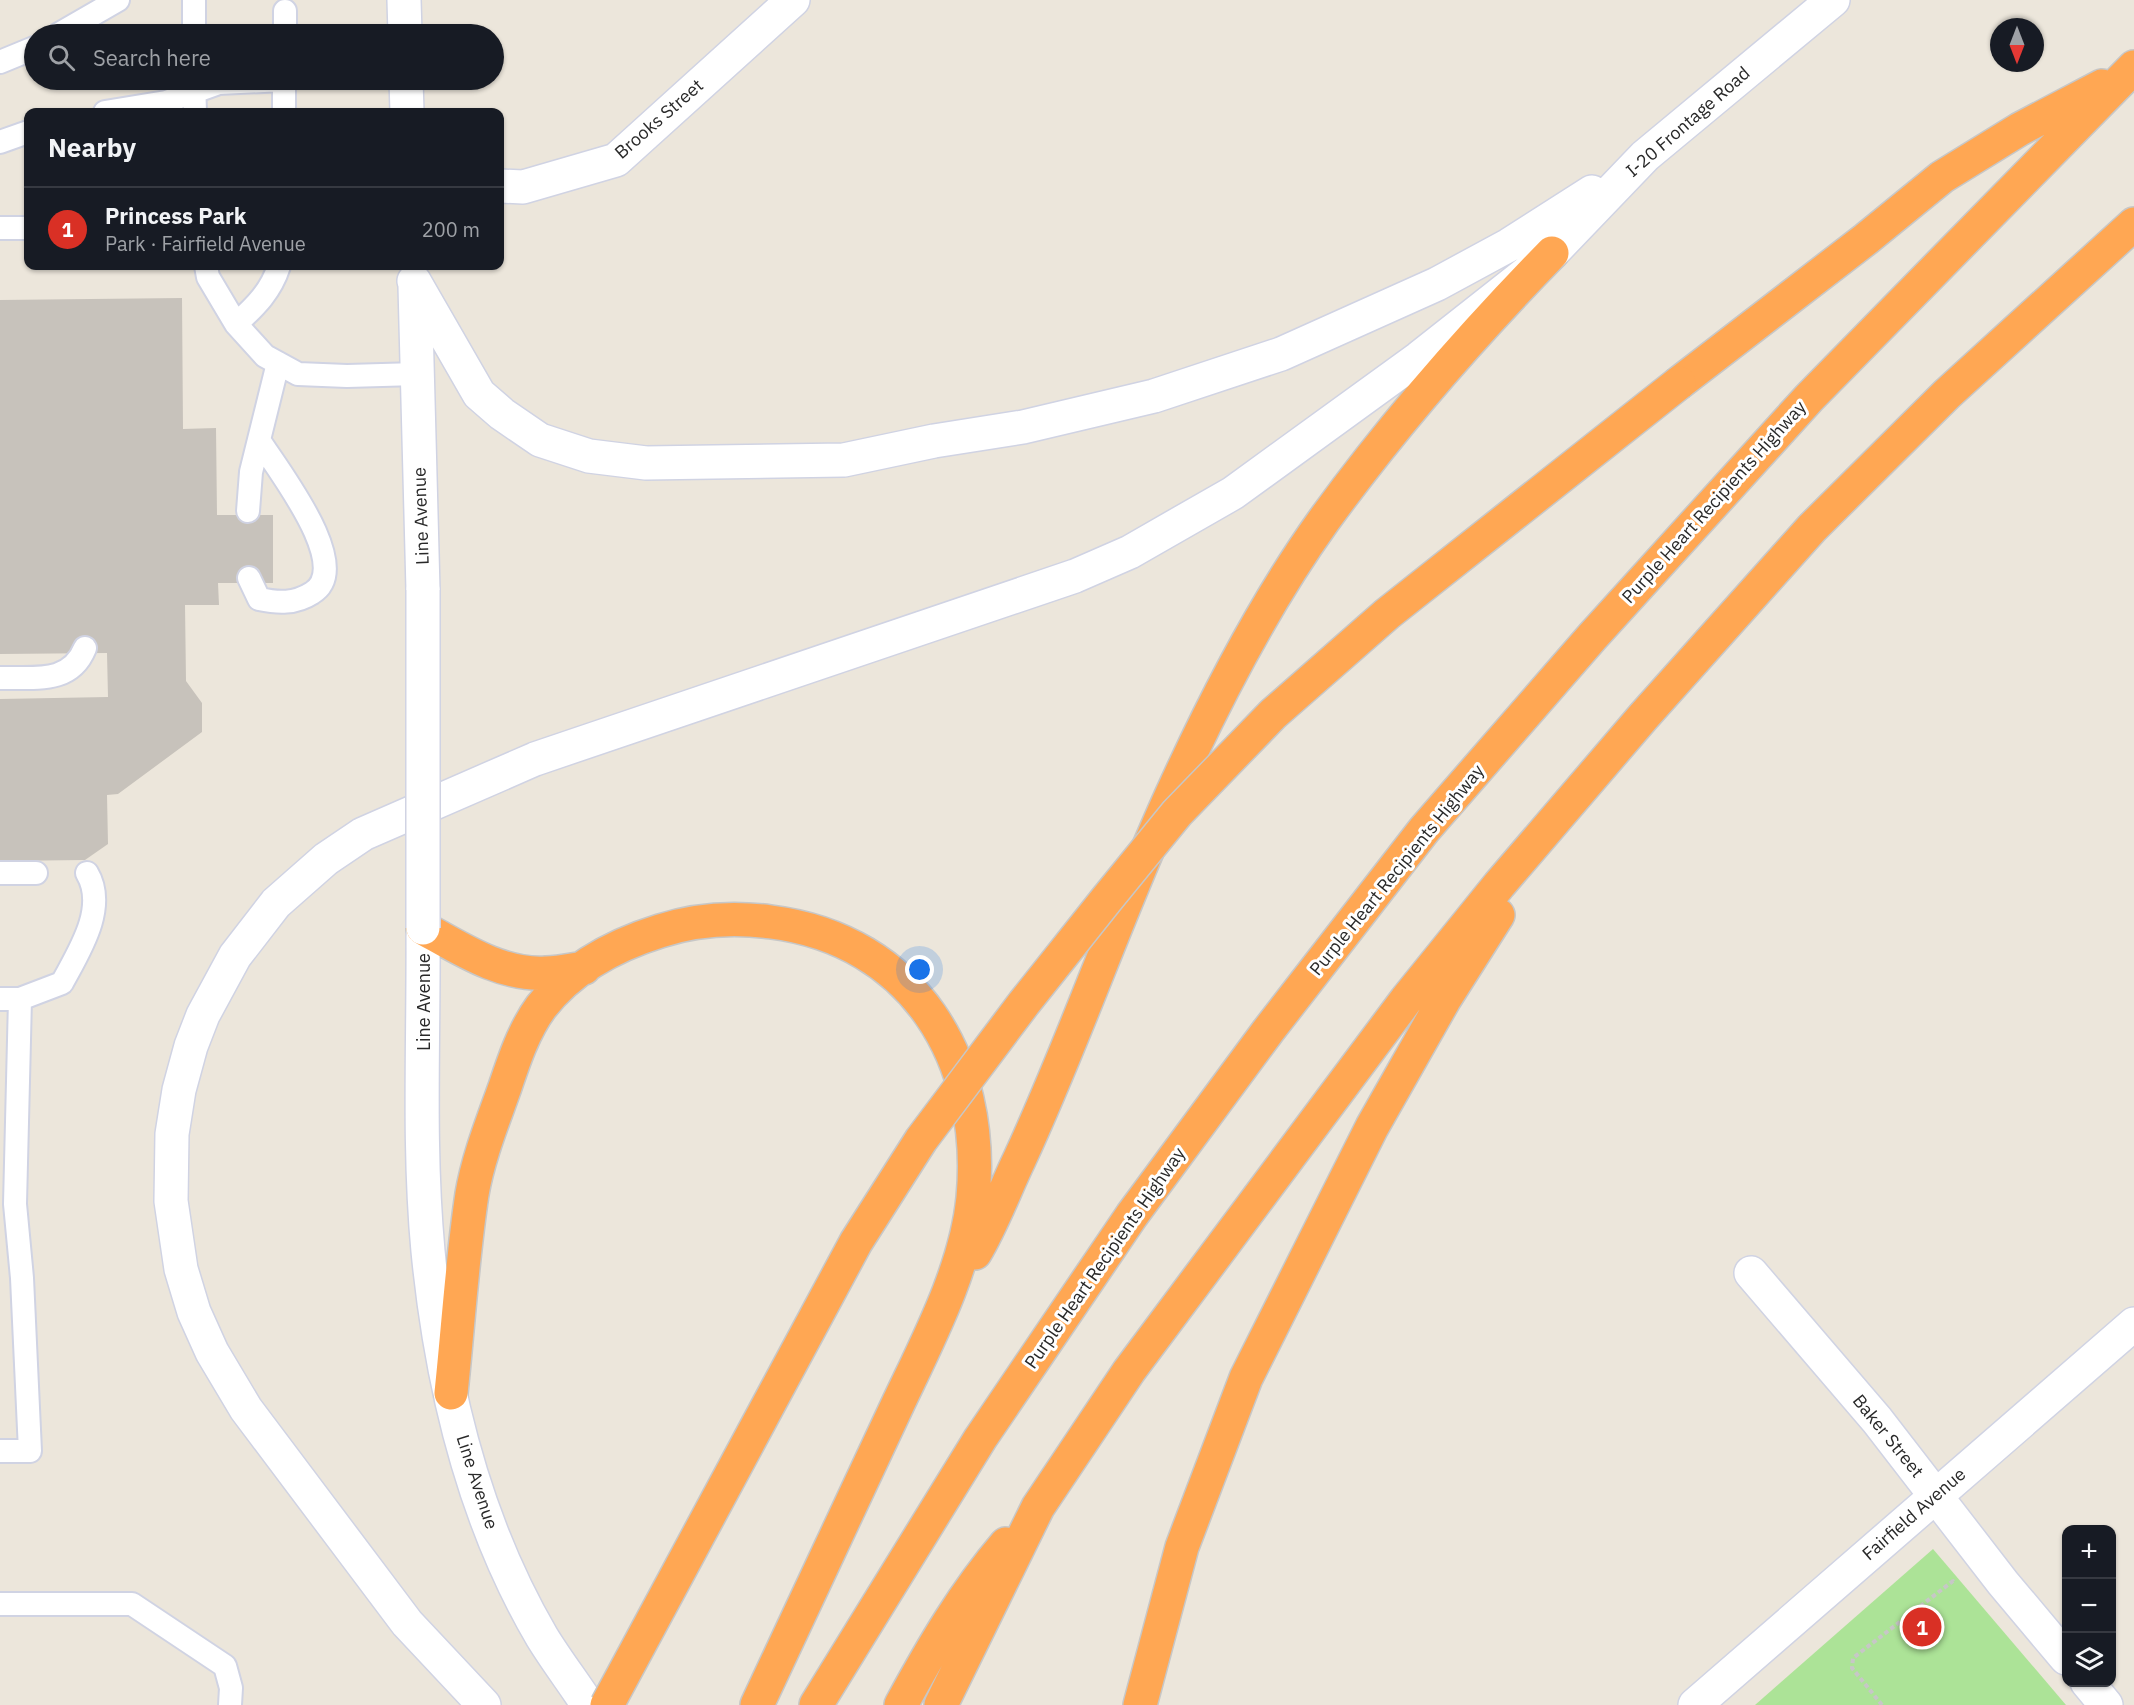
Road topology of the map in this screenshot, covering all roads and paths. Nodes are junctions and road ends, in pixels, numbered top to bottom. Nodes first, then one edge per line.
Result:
1 (118, 0) edge
2 (194, 0) edge
3 (404, 0) edge
4 (794, 0) edge
5 (1833, 0) edge
6 (285, 11) dead end
7 (76, 24) edge
8 (194, 24) edge
9 (285, 24) edge
10 (405, 24) edge
11 (24, 52) edge
12 (0, 62) edge
13 (2131, 70) edge
14 (284, 90) edge
15 (406, 90) edge
16 (195, 94) edge
17 (129, 108) edge
18 (284, 108) edge
19 (407, 108) edge
20 (24, 133) edge
21 (0, 142) edge
22 (1645, 156) junction
23 (504, 186) edge
24 (2134, 224) edge
25 (0, 228) edge
26 (24, 228) edge
27 (1552, 252) junction
28 (207, 270) edge
29 (278, 270) edge
30 (414, 273) edge
31 (236, 324) junction
32 (278, 363) junction
33 (417, 374) junction
34 (259, 440) junction
35 (248, 511) dead end
36 (249, 578) dead end
37 (85, 648) dead end
38 (0, 678) edge
39 (1566, 807) junction
40 (0, 873) edge
41 (36, 873) dead end
42 (87, 873) dead end
43 (423, 928) junction
44 (584, 968) junction
45 (10, 999) edge
46 (1751, 1273) dead end
47 (941, 1310) junction
48 (2134, 1324) edge
49 (451, 1393) junction
50 (0, 1451) edge
51 (1935, 1494) junction
52 (1038, 1507) junction
53 (1960, 1590) dead end
54 (0, 1604) edge
55 (2062, 1652) edge
56 (2090, 1687) edge
57 (758, 1704) edge
58 (230, 1705) edge
59 (484, 1705) edge
60 (588, 1705) edge
61 (607, 1705) edge
62 (816, 1705) edge
63 (901, 1705) edge
64 (941, 1705) edge
65 (1140, 1705) edge
66 (1695, 1705) edge
67 (1882, 1705) edge
68 (2106, 1705) edge

1 - 7 lane
2 - 8 lane
3 - 10 main road
4 - 23 main road, Brooks Street
5 - 22 main road, I-20 Frontage Road
6 - 9 lane
11 - 12 lane
13 - 61 highway, bridge
13 - 62 highway, Purple Heart Recipients Highway
14 - 18 lane
15 - 19 main road
16 - 17 lane
20 - 21 lane
22 - 27 main road, I-20 Frontage Road
22 - 30 main road
24 - 39 highway
25 - 26 lane
27 - 47 highway
27 - 59 main road, I-20 Frontage Road
28 - 31 lane
29 - 31 lane
30 - 33 main road, Line Avenue
31 - 32 lane
32 - 33 lane
32 - 34 lane
33 - 43 main road, Line Avenue, bridge
34 - 35 lane
34 - 36 lane
37 - 38 lane
39 - 52 highway
39 - 65 highway
40 - 41 lane
42 - 45 lane
43 - 44 highway
43 - 49 main road, Line Avenue
44 - 47 highway
44 - 49 highway
45 - 50 lane
46 - 51 main road, Baker Street
47 - 57 highway
48 - 51 main road, Fairfield Avenue
49 - 60 main road, Line Avenue
51 - 55 main road, Baker Street
51 - 66 main road, Fairfield Avenue
52 - 63 highway
52 - 64 highway
53 - 67 path
54 - 58 lane
56 - 68 main road

